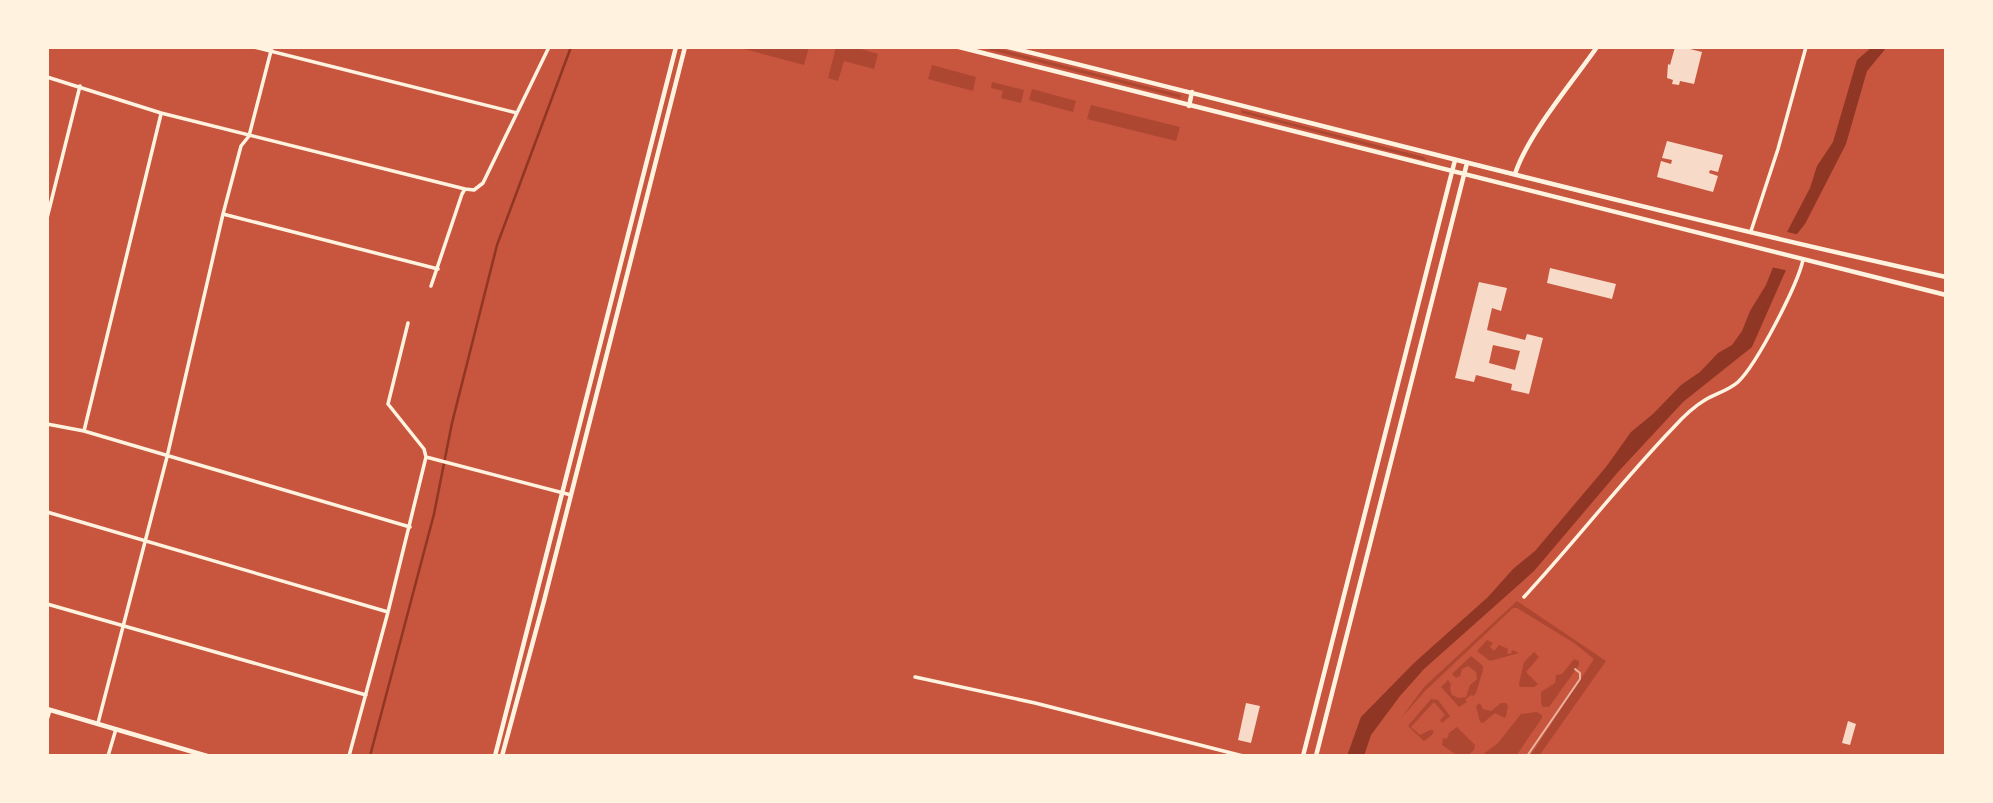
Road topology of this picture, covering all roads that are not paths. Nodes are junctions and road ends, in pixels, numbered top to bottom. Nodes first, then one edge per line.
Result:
1 (254, 47) edge
2 (549, 47) edge
3 (676, 47) edge
4 (685, 47) edge
5 (959, 47) edge
6 (1008, 47) edge
7 (1597, 47) edge
8 (1806, 47) edge
9 (271, 49) edge
10 (47, 77) edge
11 (80, 86) junction
12 (1192, 92) junction
13 (1189, 106) junction
14 (161, 113) junction
15 (517, 113) junction
16 (248, 136) junction
17 (1455, 160) junction
18 (1467, 163) junction
19 (1451, 172) junction
20 (1516, 174) junction
21 (1464, 176) junction
22 (465, 189) junction
23 (223, 214) junction
24 (47, 218) edge
25 (1751, 231) junction
26 (1802, 260) junction
27 (438, 269) junction
28 (1946, 277) edge
29 (431, 286) dead end
30 (1946, 295) edge
31 (408, 323) dead end
32 (1395, 395) junction
33 (1407, 398) junction
34 (47, 424) edge
35 (83, 431) junction
36 (167, 457) junction
37 (426, 457) junction
38 (563, 492) junction
39 (571, 495) junction
40 (47, 512) edge
41 (410, 527) junction
42 (146, 541) junction
43 (1524, 597) dead end
44 (47, 604) edge
45 (388, 612) junction
46 (123, 626) junction
47 (915, 677) dead end
48 (366, 695) junction
49 (49, 709) edge
50 (47, 720) edge
51 (98, 723) junction
52 (116, 729) junction
53 (1309, 735) junction
54 (1321, 737) junction
55 (195, 754) edge
56 (108, 756) edge
57 (207, 756) edge
58 (349, 756) edge
59 (495, 756) edge
60 (502, 756) edge
61 (1243, 756) edge
62 (1304, 756) edge
63 (1316, 756) edge

1 - 9 street
2 - 15 street
3 - 38 main road
4 - 39 main road
5 - 13 main road
6 - 12 main road
7 - 20 main road
8 - 25 street
9 - 15 street
9 - 16 street
10 - 11 street
11 - 14 street
11 - 24 street
12 - 13 main road
12 - 17 main road
13 - 19 main road
14 - 16 street
14 - 35 street
15 - 22 street
16 - 22 street
16 - 23 street
17 - 18 main road
17 - 19 main road
18 - 20 main road
18 - 21 main road
19 - 21 main road
19 - 32 main road
20 - 25 main road
21 - 26 main road
21 - 33 main road
22 - 27 street
23 - 27 street
23 - 36 street
25 - 28 main road
26 - 30 main road
26 - 43 street
27 - 29 street
31 - 37 street
32 - 33 main road
32 - 53 main road
33 - 54 main road
34 - 35 street
35 - 36 street
36 - 41 street
36 - 42 street
37 - 38 street
37 - 41 street
38 - 39 street
38 - 59 main road
39 - 60 main road
40 - 42 street
41 - 45 street
42 - 45 street
42 - 46 street
44 - 46 street
45 - 48 street
46 - 48 street
46 - 51 street
47 - 61 street
48 - 58 street
49 - 50 street
49 - 51 main road
51 - 52 main road
52 - 55 main road
52 - 56 street
53 - 54 main road
53 - 62 main road
54 - 63 main road
55 - 57 main road

